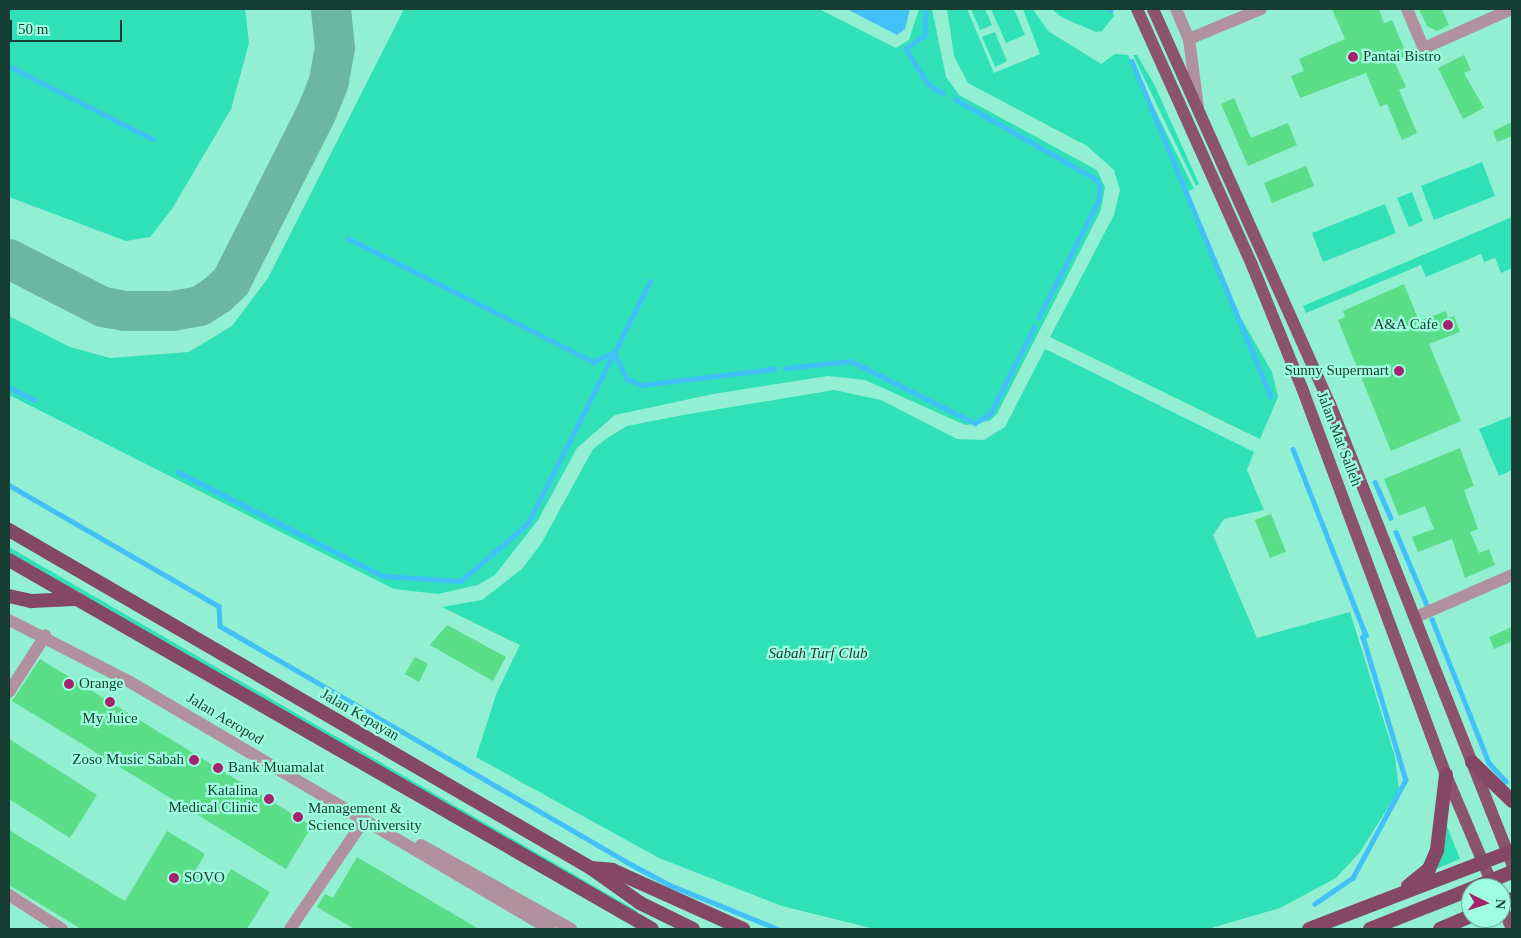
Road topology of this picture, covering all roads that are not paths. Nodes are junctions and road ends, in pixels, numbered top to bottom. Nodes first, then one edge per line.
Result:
1 (1136, 9) edge
2 (1153, 9) edge
3 (1176, 9) edge
4 (1261, 9) edge
5 (1408, 9) edge
6 (1512, 9) edge
7 (1189, 39) junction
8 (1198, 107) junction
9 (9, 530) edge
10 (9, 560) edge
11 (1512, 575) edge
12 (9, 596) edge
13 (76, 599) junction
14 (1416, 617) junction
15 (9, 620) edge
16 (45, 636) junction
17 (9, 692) edge
18 (1472, 762) junction
19 (1446, 776) junction
20 (1512, 801) edge
21 (364, 820) junction
22 (399, 841) junction
23 (1511, 856) edge
24 (1483, 864) junction
25 (591, 868) junction
26 (1512, 872) edge
27 (1489, 878) edge
28 (1497, 878) edge
29 (1461, 892) edge
30 (9, 895) edge
31 (1393, 896) junction
32 (630, 916) junction
33 (1461, 920) edge
34 (62, 929) edge
35 (290, 929) edge
36 (550, 929) edge
37 (571, 929) edge
38 (646, 929) edge
39 (652, 929) edge
40 (692, 929) edge
41 (743, 929) edge
42 (1308, 929) edge
43 (1370, 929) edge
44 (1440, 929) edge

1 - 19 main road, Jalan Mat Salleh
2 - 8 main road, Jalan Mat Salleh
3 - 7 street
4 - 7 street
5 - 6 street
7 - 8 street
8 - 14 main road, Jalan Mat Salleh
9 - 25 highway, Jalan Kepayan
10 - 13 highway
11 - 14 street
12 - 13 highway
13 - 32 highway
14 - 18 main road, Jalan Mat Salleh
15 - 16 street, Jalan Aeropod
16 - 17 street
16 - 21 street, Jalan Aeropod
18 - 20 highway
18 - 23 main road, Jalan Mat Salleh
19 - 24 main road, Jalan Mat Salleh
19 - 31 highway
21 - 22 street, Jalan Aeropod
21 - 35 street
22 - 36 street, Jalan Aeropod
22 - 37 street
23 - 24 highway
24 - 27 main road, Jalan Mat Salleh
24 - 31 highway
25 - 40 highway, Jalan Kepayan
25 - 41 highway
26 - 28 highway, bridge
29 - 43 highway
30 - 34 street
31 - 42 highway
32 - 38 highway
32 - 39 highway
33 - 44 highway

